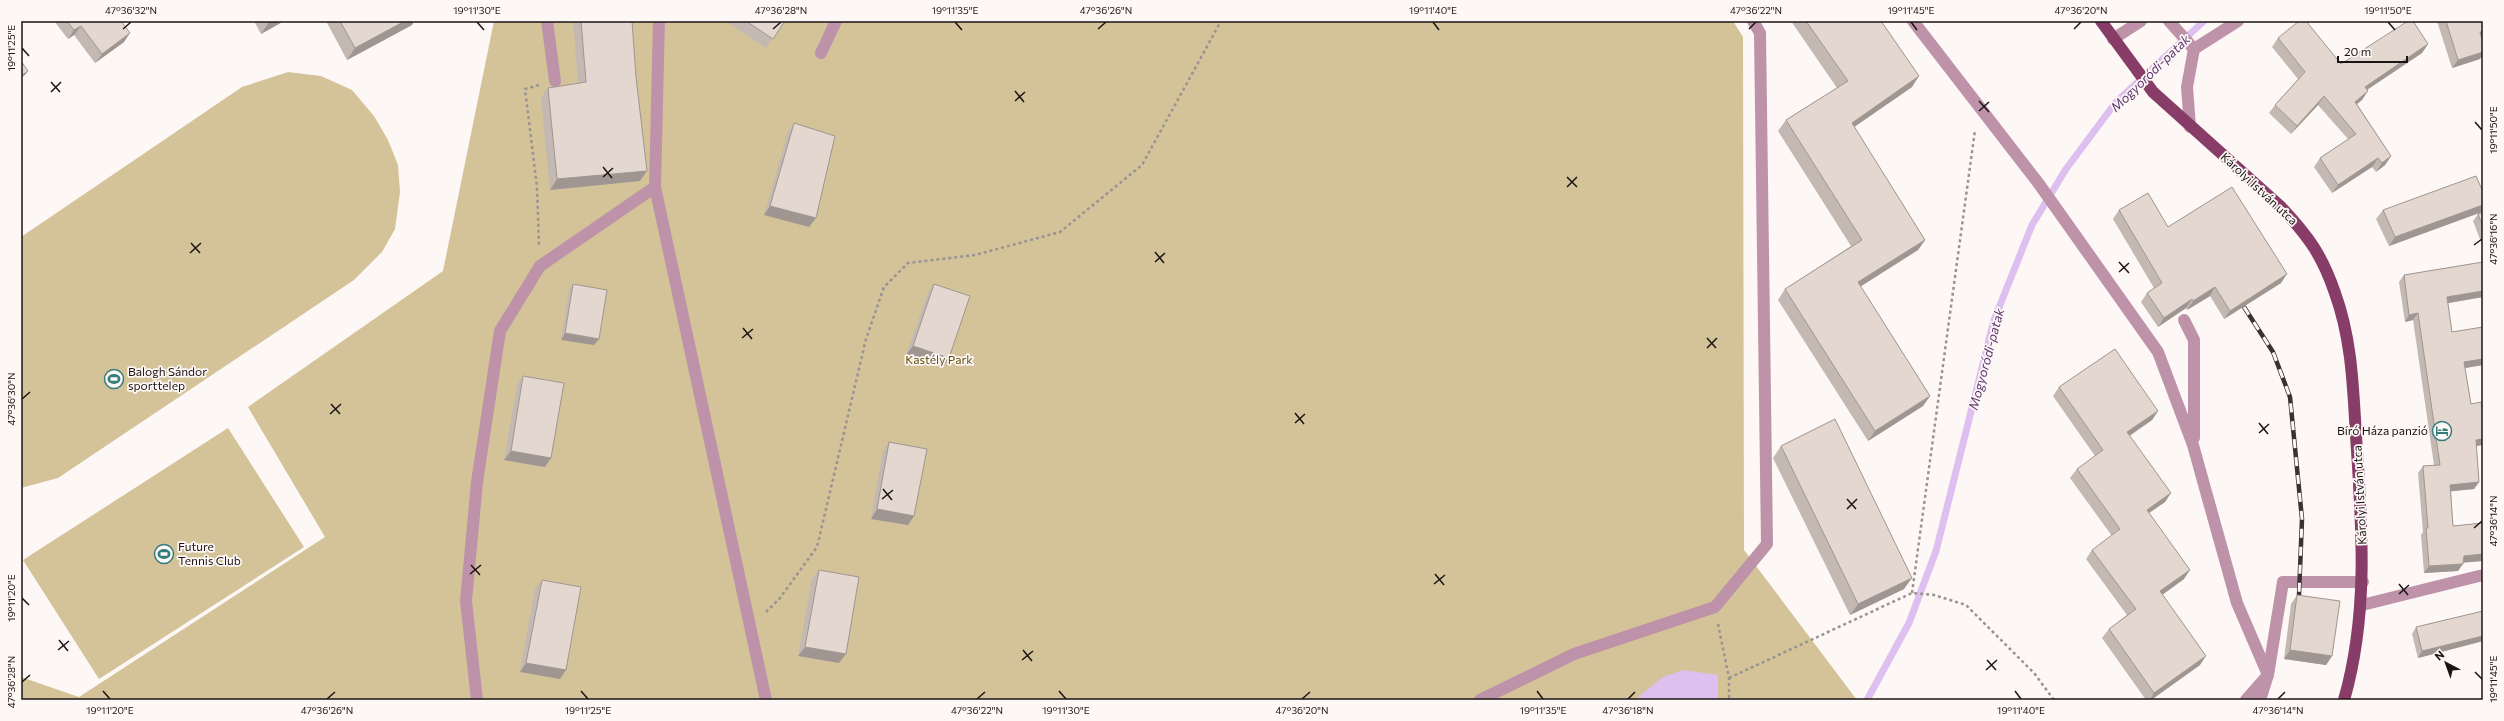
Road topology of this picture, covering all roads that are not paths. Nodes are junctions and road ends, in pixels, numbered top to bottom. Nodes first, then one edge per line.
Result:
1 (547, 21) edge
2 (659, 21) edge
3 (836, 21) edge
4 (1753, 21) edge
5 (1913, 21) edge
6 (2101, 21) edge
7 (2141, 21) edge
8 (2238, 21) edge
9 (2171, 23) edge
10 (2113, 39) junction
11 (2192, 46) junction
12 (821, 53) dead end
13 (555, 82) road end
14 (2190, 127) junction
15 (655, 187) junction
16 (2184, 320) edge
17 (2193, 445) junction
18 (2483, 574) edge
19 (2363, 582) junction
20 (2362, 605) junction
21 (2268, 675) junction
22 (477, 700) edge
23 (766, 700) edge
24 (1480, 700) edge
25 (2246, 700) edge
26 (2260, 700) edge
27 (2344, 700) edge

1 - 13 street
2 - 15 street
3 - 12 street
4 - 24 street
5 - 17 street
6 - 10 main road, Károlyi István utca
7 - 10 street
8 - 11 street
9 - 11 street
10 - 14 main road, Károlyi István utca
11 - 14 street
14 - 19 main road, Károlyi István utca
15 - 22 street
15 - 23 street
16 - 17 street
17 - 21 street
18 - 20 street
19 - 20 main road, Károlyi István utca
19 - 21 street
20 - 27 main road, Károlyi István utca
21 - 25 street
21 - 26 street

